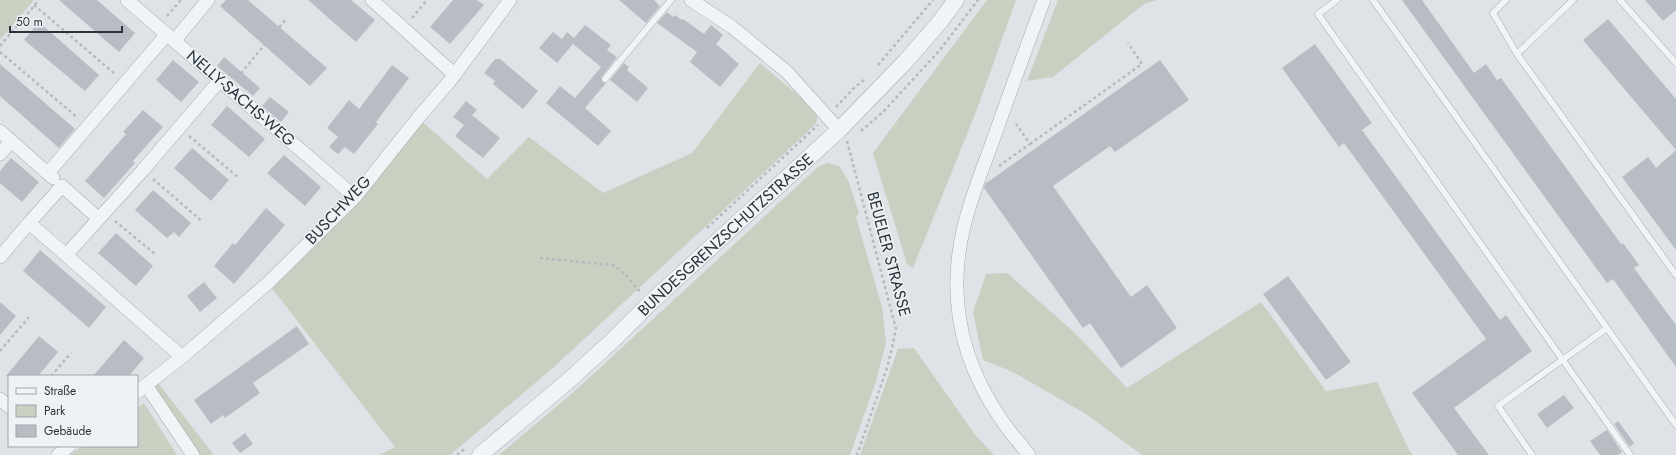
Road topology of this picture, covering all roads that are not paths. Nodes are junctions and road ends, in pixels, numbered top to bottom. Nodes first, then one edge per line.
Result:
1 (127, 0) edge
2 (208, 0) edge
3 (372, 0) edge
4 (510, 0) edge
5 (671, 0) edge
6 (691, 0) edge
7 (956, 0) edge
8 (1044, 0) edge
9 (1337, 0) edge
10 (1373, 0) edge
11 (1506, 0) edge
12 (1573, 0) edge
13 (1620, 0) edge
14 (166, 34) junction
15 (1517, 54) junction
16 (1676, 63) edge
17 (455, 75) junction
18 (605, 79) dead end
19 (224, 84) junction
20 (839, 130) junction
21 (0, 131) edge
22 (11, 141) junction
23 (0, 154) edge
24 (48, 173) junction
25 (62, 186) junction
26 (355, 197) junction
27 (101, 215) junction
28 (30, 223) junction
29 (66, 255) junction
30 (0, 257) edge
31 (1676, 275) edge
32 (1607, 328) junction
33 (182, 357) junction
34 (1563, 359) junction
35 (142, 389) edge
36 (0, 399) edge
37 (8, 405) edge
38 (1676, 424) edge
39 (193, 455) edge
40 (480, 455) edge
41 (1029, 455) edge
42 (1532, 455) edge
43 (1630, 455) edge

1 - 14 street, NELLY-SACHS-WEG
2 - 14 street
3 - 17 street
4 - 17 street, BUSCHWEG
5 - 18 lane
6 - 20 street
7 - 20 street, BUNDESGRENZSCHUTZSTRASSE
8 - 41 street
9 - 34 lane
10 - 32 lane
11 - 15 lane
12 - 15 lane
13 - 16 lane
14 - 19 street, NELLY-SACHS-WEG
14 - 24 street
15 - 31 lane
17 - 26 street, BUSCHWEG
19 - 26 street, NELLY-SACHS-WEG
19 - 27 street
20 - 40 street, BUNDESGRENZSCHUTZSTRASSE
21 - 22 street
22 - 23 street
22 - 24 street
24 - 25 street
25 - 27 street
25 - 28 street
26 - 33 street, BUSCHWEG
27 - 29 street
28 - 29 street
28 - 30 street
29 - 33 street
32 - 34 lane
32 - 38 lane
33 - 35 street, BUSCHWEG
34 - 42 lane
34 - 43 lane
35 - 39 street
36 - 37 street

